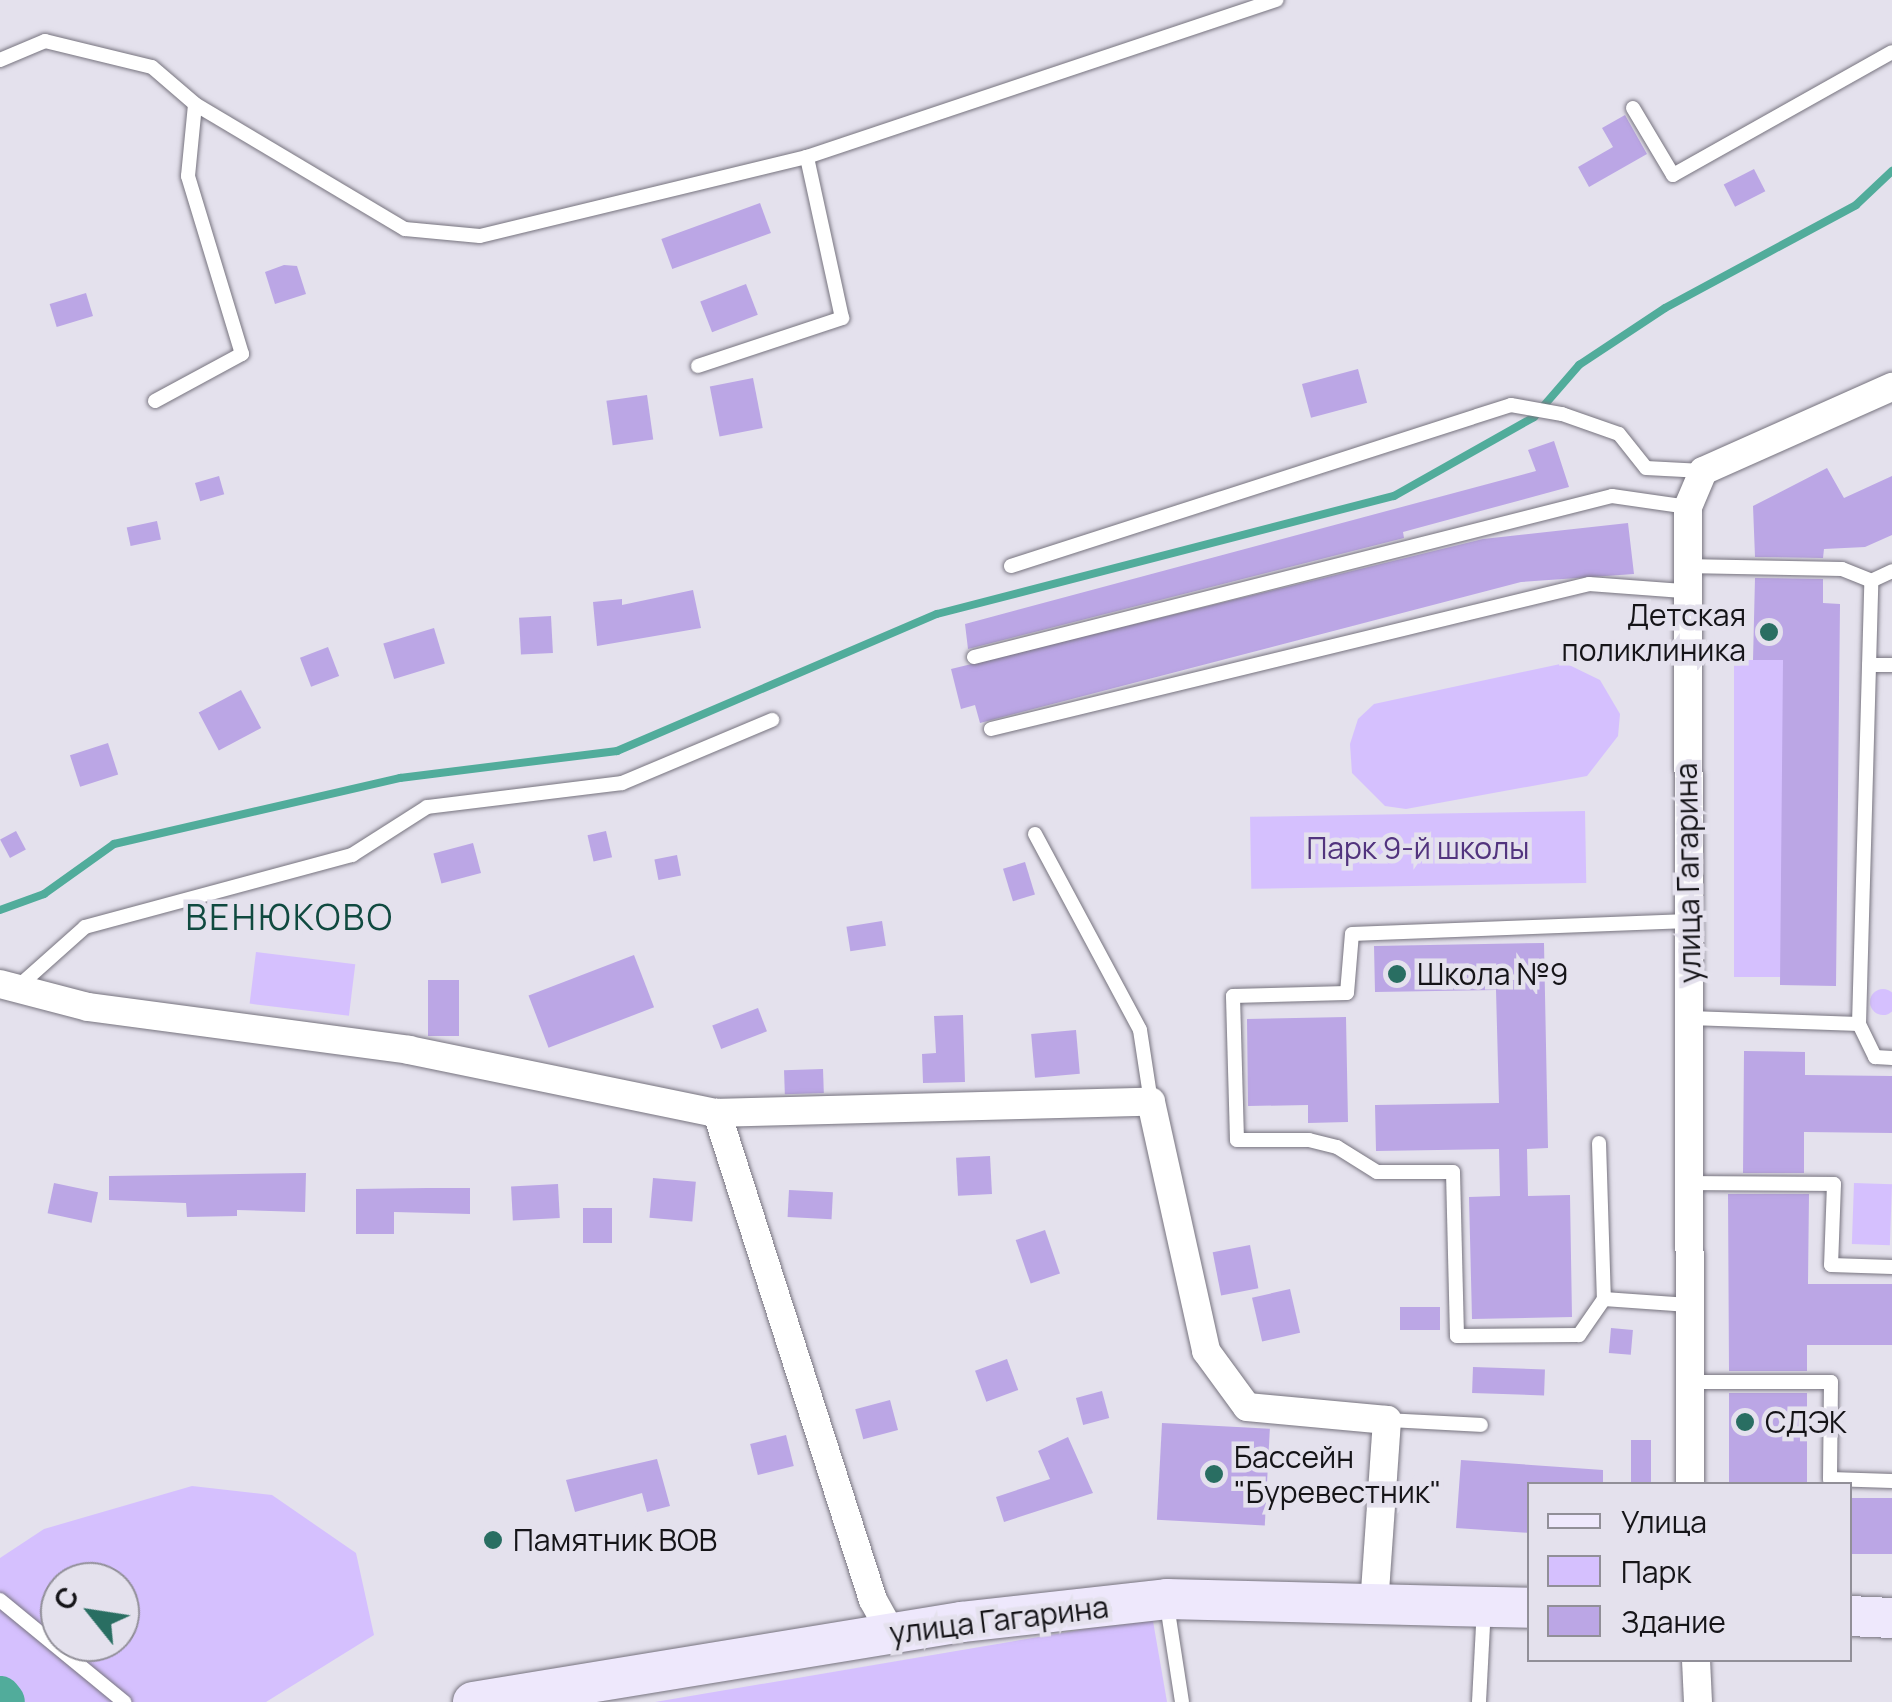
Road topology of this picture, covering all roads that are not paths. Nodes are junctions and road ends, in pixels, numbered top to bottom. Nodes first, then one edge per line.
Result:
1 (1276, 0) edge
2 (1892, 52) edge
3 (0, 60) edge
4 (195, 104) junction
5 (1633, 108) dead end
6 (808, 157) junction
7 (698, 366) dead end
8 (1892, 387) edge
9 (155, 401) dead end
10 (1703, 471) junction
11 (1688, 506) junction
12 (1012, 566) dead end
13 (1892, 571) edge
14 (1683, 579) junction
15 (1871, 580) junction
16 (974, 657) dead end
17 (1869, 664) junction
18 (1892, 666) edge
19 (772, 720) dead end
20 (991, 729) dead end
21 (1035, 834) dead end
22 (1688, 922) junction
23 (10, 985) edge
24 (1690, 1018) junction
25 (1859, 1024) junction
26 (1892, 1058) edge
27 (1151, 1102) junction
28 (717, 1114) junction
29 (1599, 1143) dead end
30 (1687, 1183) junction
31 (1892, 1267) edge
32 (1604, 1299) junction
33 (1688, 1305) junction
34 (1689, 1382) junction
35 (1386, 1420) junction
36 (1481, 1425) dead end
37 (1892, 1481) edge
38 (1690, 1482) edge
39 (1166, 1599) junction
40 (0, 1600) edge
41 (1374, 1605) junction
42 (1484, 1608) junction
43 (1527, 1608) edge
44 (1852, 1616) edge
45 (1892, 1618) edge
46 (891, 1633) junction
47 (1696, 1662) edge
48 (606, 1690) edge
49 (124, 1702) edge
50 (473, 1702) edge
51 (1182, 1702) edge
52 (1479, 1702) edge
53 (1698, 1702) edge

1 - 6 lane
2 - 5 lane
3 - 4 lane
4 - 6 lane
4 - 9 lane
6 - 7 lane
8 - 10 street
10 - 11 street, улица Гагарина
10 - 12 lane
11 - 14 street, улица Гагарина
11 - 16 lane
13 - 15 lane
14 - 15 lane
14 - 20 lane
14 - 22 street, улица Гагарина
15 - 17 lane
17 - 18 lane
17 - 25 lane
19 - 23 lane
21 - 27 lane
22 - 24 street, улица Гагарина
22 - 32 lane
23 - 28 street
24 - 25 lane
24 - 30 street, улица Гагарина
25 - 26 lane
27 - 28 street
27 - 35 street
28 - 46 street
29 - 32 lane
30 - 31 lane
30 - 33 street, улица Гагарина
32 - 33 lane
33 - 34 street, улица Гагарина
34 - 37 lane
34 - 38 street, улица Гагарина
35 - 36 lane
35 - 41 street
39 - 41 main road, улица Гагарина
39 - 46 main road, улица Гагарина
39 - 51 lane
40 - 49 lane
41 - 42 main road, улица Гагарина
42 - 43 main road, улица Гагарина
42 - 52 lane
44 - 45 main road
46 - 48 main road, улица Гагарина
47 - 53 street
48 - 50 main road, улица Гагарина

